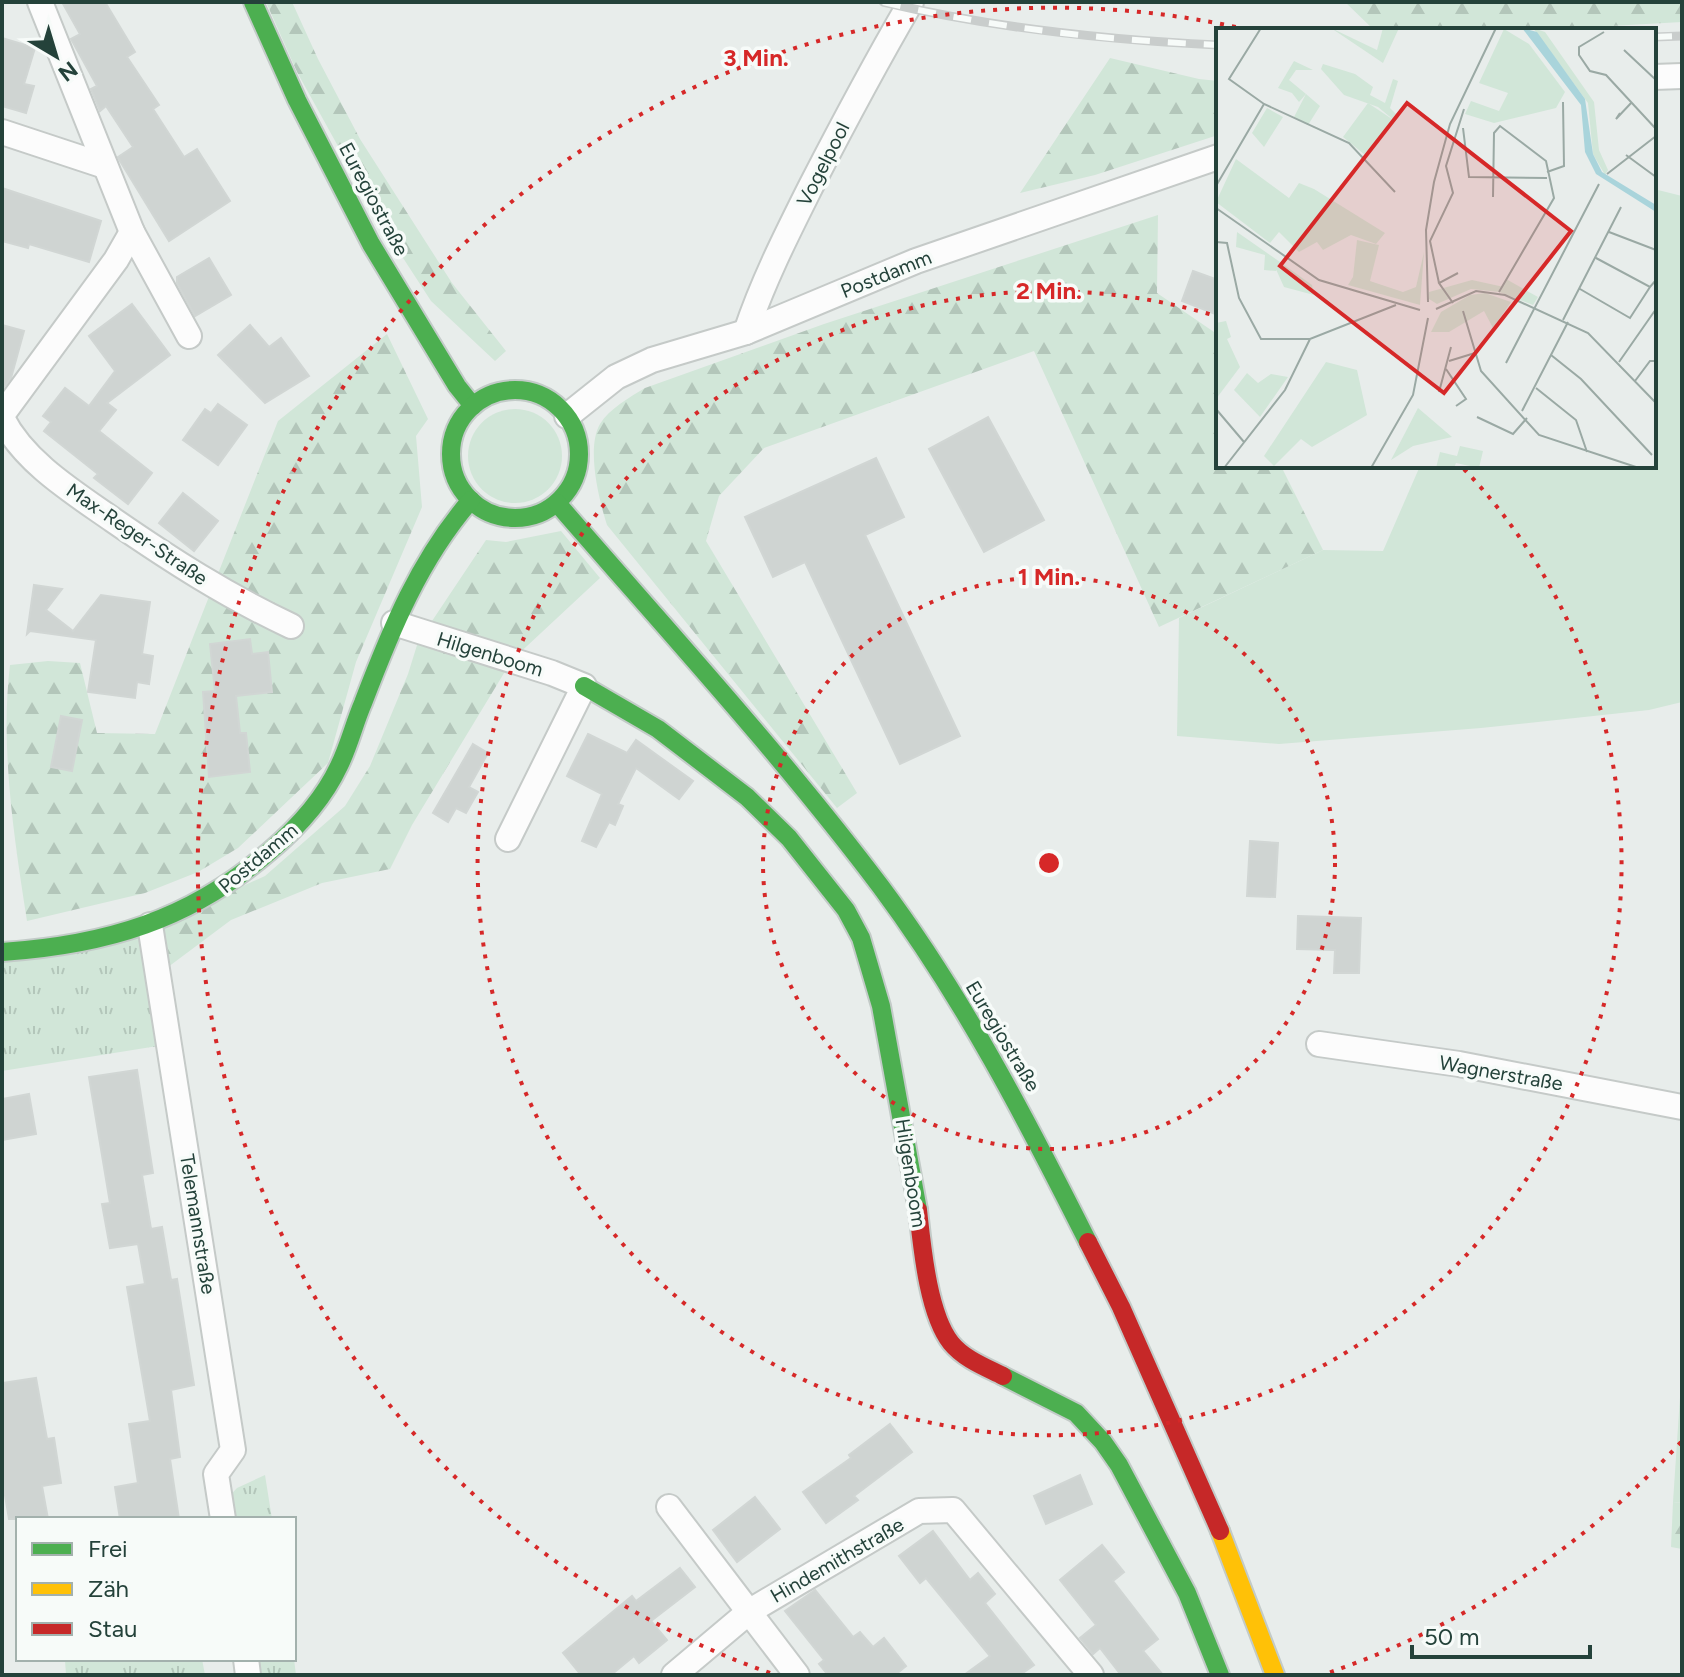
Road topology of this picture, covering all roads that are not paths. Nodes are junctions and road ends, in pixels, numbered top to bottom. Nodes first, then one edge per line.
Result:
1 (40, 2) edge
2 (253, 2) edge
3 (911, 2) edge
4 (1682, 76) edge
5 (1656, 77) edge
6 (2, 132) edge
7 (1216, 158) edge
8 (105, 166) junction
9 (132, 232) junction
10 (746, 332) junction
11 (189, 336) dead end
12 (473, 406) junction
13 (567, 416) junction
14 (2, 417) edge
15 (471, 500) junction
16 (557, 503) junction
17 (394, 623) junction
18 (291, 626) dead end
19 (584, 686) junction
20 (508, 839) dead end
21 (150, 925) junction
22 (2, 952) edge
23 (1319, 1044) dead end
24 (1682, 1107) edge
25 (669, 1507) dead end
26 (223, 1517) edge
27 (750, 1611) junction
28 (674, 1675) edge
29 (797, 1675) edge
30 (1091, 1675) edge
31 (1220, 1675) edge
32 (1275, 1675) edge

1 - 8 street
2 - 12 main road, Euregiostraße
3 - 10 street, Vogelpool
4 - 5 street
6 - 8 street
7 - 10 street, Postdamm
8 - 9 street
9 - 11 street
9 - 14 street
10 - 13 street, Postdamm
12 - 13 main road
12 - 15 main road
13 - 16 main road
14 - 18 street, Max-Reger-Straße
15 - 16 main road
15 - 17 main road, Postdamm
16 - 32 main road, Euregiostraße
17 - 19 street, Hilgenboom
17 - 21 main road, Postdamm
19 - 20 street
19 - 31 main road, Hilgenboom
21 - 22 main road, Postdamm
21 - 26 street, Telemannstraße
23 - 24 street, Wagnerstraße
25 - 27 street
27 - 28 street, Hindemithstraße
27 - 29 street
27 - 30 street, Hindemithstraße

